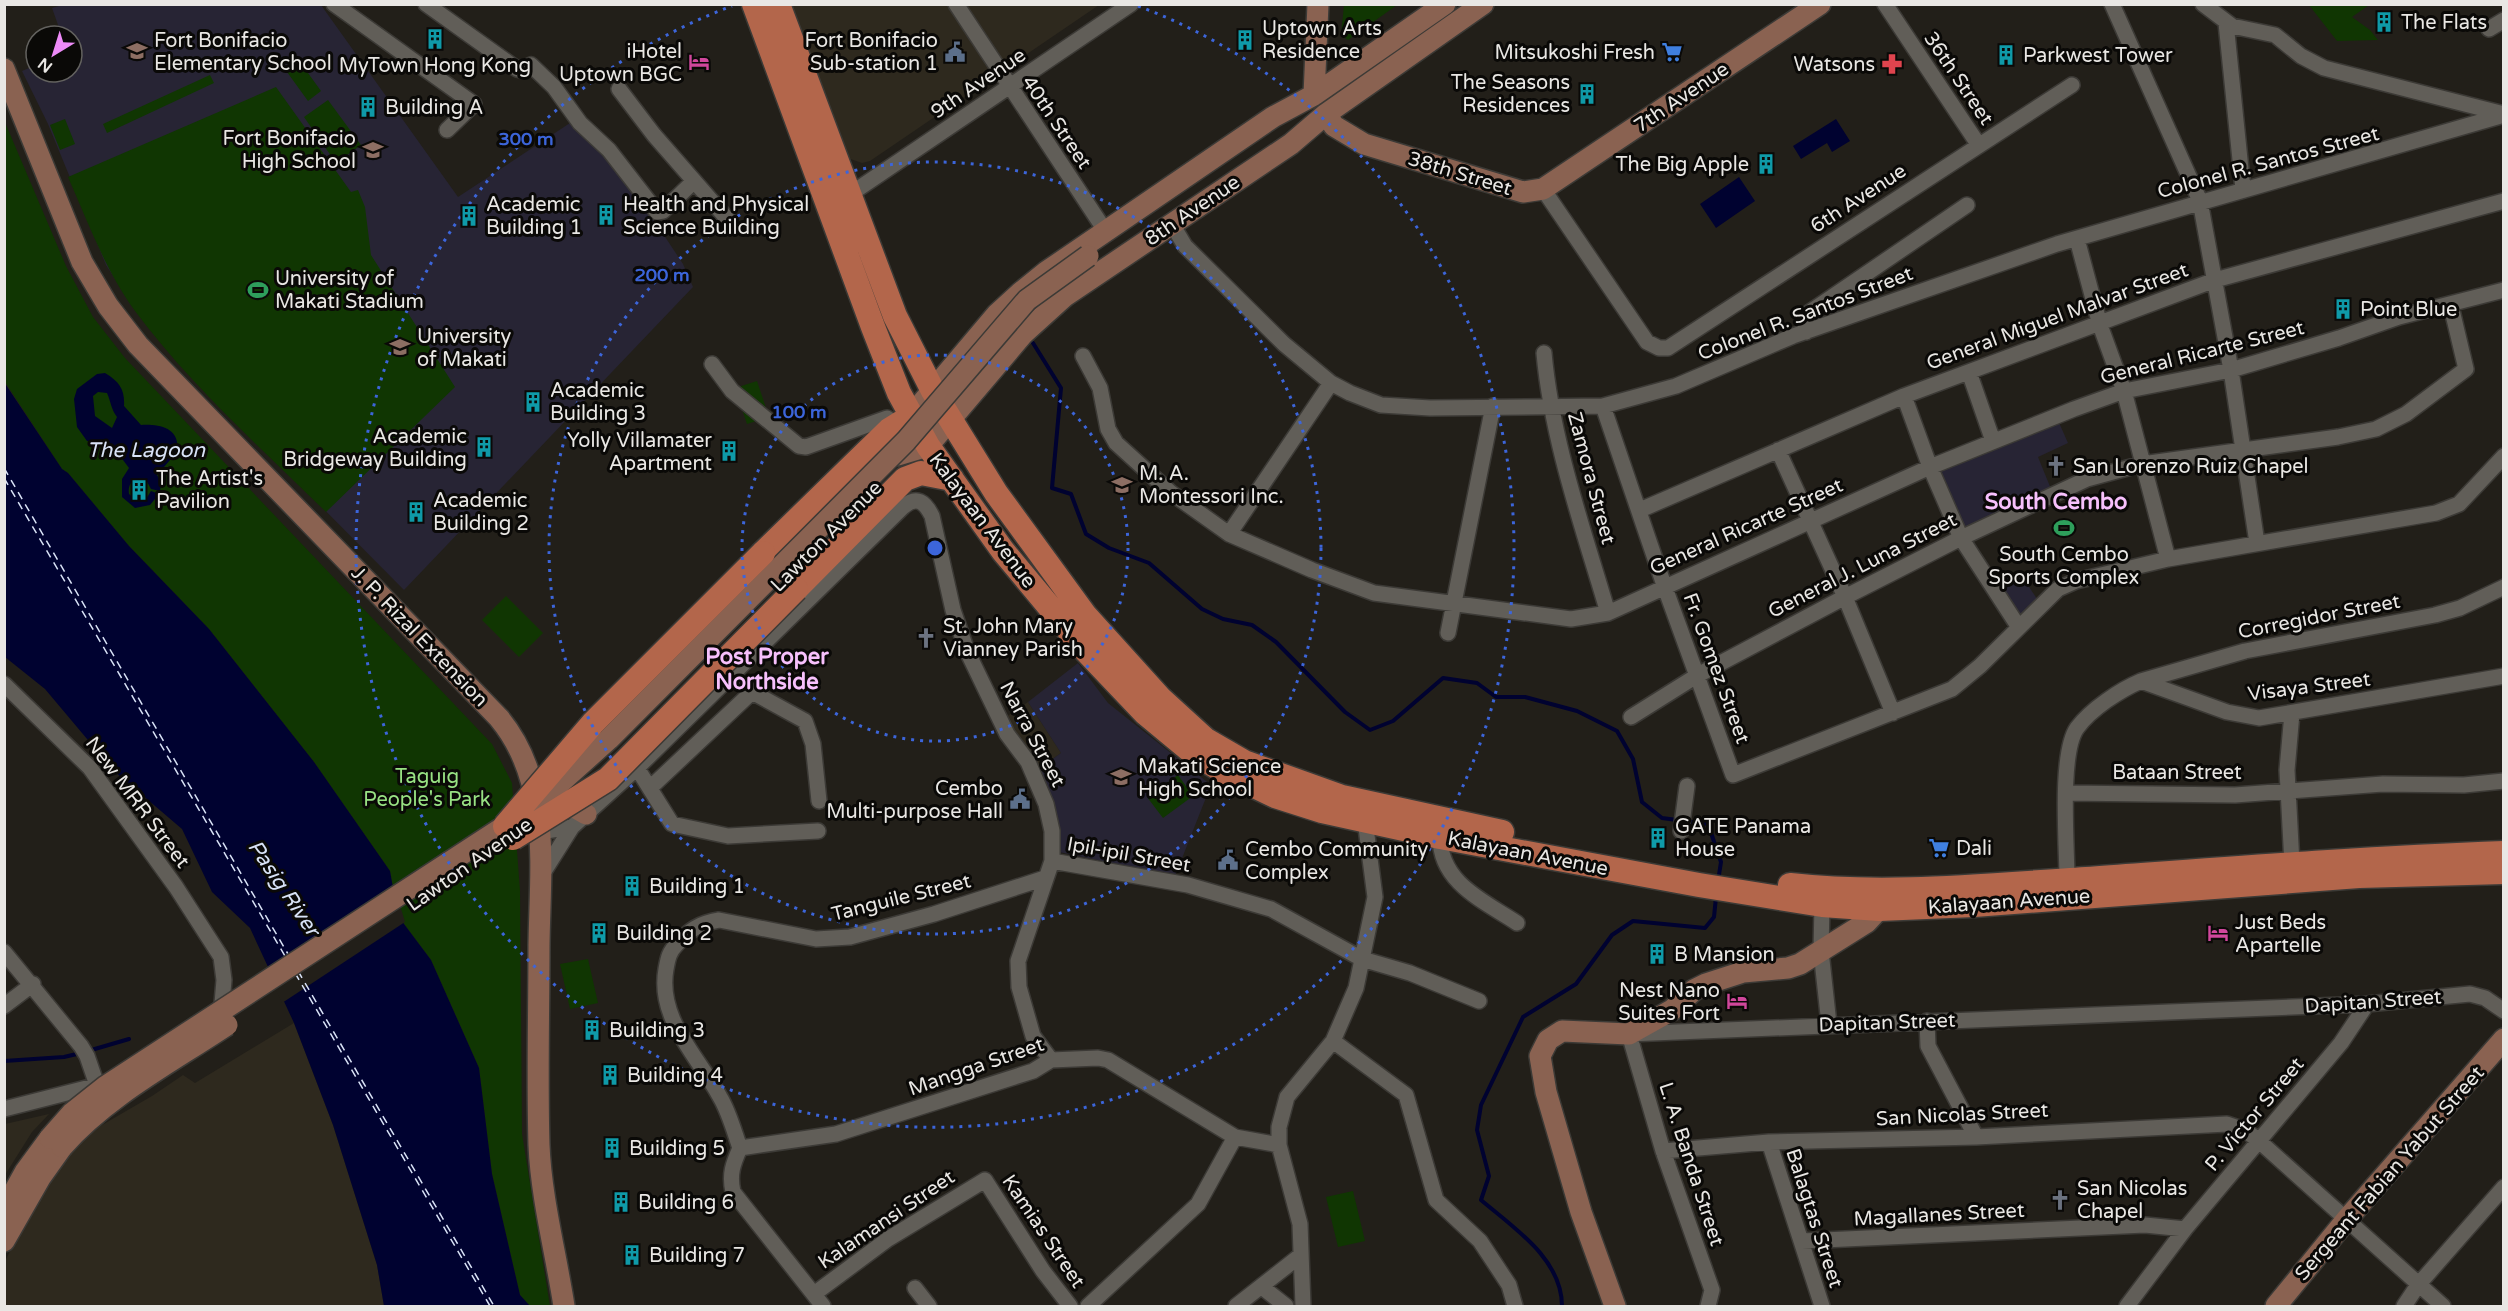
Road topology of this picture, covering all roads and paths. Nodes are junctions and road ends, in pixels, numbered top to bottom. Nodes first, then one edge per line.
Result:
1 (334, 4) edge
2 (426, 4) edge
3 (754, 4) edge
4 (778, 4) edge
5 (956, 4) edge
6 (1131, 4) edge
7 (1318, 4) edge
8 (1483, 4) edge
9 (1820, 4) edge
10 (1886, 4) edge
11 (2112, 4) edge
12 (2203, 4) edge
13 (1442, 5) edge
14 (2504, 20) edge
15 (2226, 23) junction
16 (2489, 29) dead end
17 (4, 69) edge
18 (2072, 85) dead end
19 (1009, 87) junction
20 (619, 89) dead end
21 (1314, 96) junction
22 (1326, 114) junction
23 (2504, 115) edge
24 (447, 130) dead end
25 (1978, 144) junction
26 (693, 182) junction
27 (1543, 189) junction
28 (2243, 189) junction
29 (849, 195) junction
30 (2200, 201) junction
31 (2504, 201) edge
32 (1967, 205) dead end
33 (730, 222) dead end
34 (1172, 224) junction
35 (1106, 232) junction
36 (2077, 238) junction
37 (1090, 260) junction
38 (2215, 280) junction
39 (2504, 290) edge
40 (872, 292) junction
41 (2451, 306) junction
42 (896, 316) junction
43 (2100, 325) junction
44 (873, 327) junction
45 (1806, 332) junction
46 (1544, 353) dead end
47 (1083, 356) dead end
48 (962, 358) junction
49 (712, 364) dead end
50 (2231, 370) junction
51 (1969, 372) junction
52 (987, 380) junction
53 (1331, 383) junction
54 (933, 391) junction
55 (2124, 391) junction
56 (1904, 396) junction
57 (1493, 406) junction
58 (1551, 406) junction
59 (1603, 406) junction
60 (903, 420) junction
61 (951, 421) junction
62 (1993, 441) junction
63 (928, 446) junction
64 (2244, 449) junction
65 (1778, 450) junction
66 (898, 455) junction
67 (2504, 456) edge
68 (2142, 464) junction
69 (1930, 466) junction
70 (952, 479) junction
71 (1640, 510) junction
72 (1809, 521) junction
73 (1229, 534) junction
74 (1961, 538) junction
75 (1028, 540) junction
76 (2257, 543) junction
77 (1007, 556) junction
78 (2168, 559) junction
79 (1664, 585) junction
80 (2504, 587) edge
81 (1845, 597) junction
82 (1452, 603) junction
83 (1608, 613) junction
84 (2018, 626) junction
85 (1448, 633) dead end
86 (731, 672) junction
87 (1698, 675) junction
88 (2504, 676) edge
89 (2141, 681) junction
90 (4, 684) edge
91 (752, 692) junction
92 (1893, 713) junction
93 (2292, 713) junction
94 (1631, 717) dead end
95 (516, 742) junction
96 (637, 768) junction
97 (578, 774) junction
98 (2504, 781) edge
99 (1687, 786) dead end
100 (650, 788) junction
101 (561, 789) junction
102 (2288, 791) junction
103 (2066, 794) junction
104 (819, 801) dead end
105 (537, 809) junction
106 (579, 820) junction
107 (1365, 820) junction
108 (1681, 830) dead end
109 (818, 831) dead end
110 (509, 832) junction
111 (539, 832) junction
112 (1440, 837) junction
113 (2504, 853) edge
114 (1052, 861) junction
115 (2292, 864) junction
116 (2504, 872) edge
117 (543, 873) junction
118 (1045, 878) junction
119 (1700, 878) junction
120 (2067, 880) junction
121 (1741, 885) junction
122 (1879, 899) junction
123 (1822, 905) junction
124 (1517, 923) dead end
125 (1821, 951) junction
126 (4, 952) edge
127 (1362, 959) junction
128 (33, 984) junction
129 (1479, 1001) dead end
130 (2367, 1004) junction
131 (4, 1006) edge
132 (222, 1008) junction
133 (2504, 1011) edge
134 (1927, 1021) junction
135 (1829, 1024) junction
136 (182, 1034) junction
137 (1629, 1034) junction
138 (2504, 1040) edge
139 (1333, 1041) junction
140 (193, 1050) junction
141 (1051, 1060) junction
142 (117, 1081) junction
143 (97, 1085) junction
144 (4, 1108) edge
145 (1235, 1137) junction
146 (1976, 1137) junction
147 (2259, 1141) junction
148 (1769, 1142) junction
149 (56, 1143) junction
150 (1279, 1144) junction
151 (741, 1148) junction
152 (1663, 1151) junction
153 (982, 1181) joint
154 (2504, 1187) edge
155 (4, 1210) edge
156 (2347, 1219) junction
157 (2185, 1229) junction
158 (4, 1241) edge
159 (1802, 1241) junction
160 (1301, 1256) junction
161 (2418, 1285) junction
162 (1262, 1287) junction
163 (915, 1288) dead end
164 (818, 1300) edge
165 (564, 1306) edge
166 (929, 1306) edge
167 (1070, 1306) edge
168 (1088, 1306) edge
169 (1236, 1306) edge
170 (1286, 1306) edge
171 (1303, 1306) edge
172 (1515, 1306) edge
173 (1615, 1306) edge
174 (1708, 1306) edge
175 (1822, 1306) edge
176 (2127, 1306) edge
177 (2276, 1306) edge
178 (2404, 1306) edge
179 (2443, 1306) edge

1 - 24 street
2 - 26 street
3 - 40 main road, Kalayaan Avenue
4 - 29 main road, Kalayaan Avenue
5 - 19 street, 40th Street
6 - 19 street, 9th Avenue
7 - 21 main road
8 - 22 main road, 8th Avenue
9 - 27 main road, 7th Avenue
10 - 25 street, 36th Street
11 - 30 street
12 - 15 street
13 - 21 main road, 8th Avenue
14 - 16 street
15 - 23 street
15 - 28 street
17 - 95 main road, J. P. Rizal Extension
18 - 25 street, 6th Avenue
19 - 29 street, 9th Avenue
19 - 35 street, 40th Street
20 - 26 street
21 - 35 main road, 8th Avenue
21 - 37 main road, Lawton Avenue
22 - 27 main road, 38th Street
22 - 34 main road, 8th Avenue
22 - 37 main road, Lawton Avenue
23 - 28 street, Colonel R. Santos Street
25 - 27 street, 6th Avenue
26 - 33 street
28 - 30 street, Colonel R. Santos Street
29 - 40 main road, Kalayaan Avenue
30 - 36 street, Colonel R. Santos Street
30 - 38 street
31 - 38 street, General Miguel Malvar Street
32 - 45 street
34 - 52 main road, 8th Avenue
34 - 53 street, Colonel R. Santos Street
35 - 48 main road, 8th Avenue
36 - 43 street
36 - 45 street, Colonel R. Santos Street
37 - 110 main road, Lawton Avenue, bridge
38 - 43 street, General Miguel Malvar Street
38 - 50 street
39 - 41 street, General Ricarte Street
40 - 42 main road, Kalayaan Avenue
40 - 44 main road, Kalayaan Avenue
41 - 50 street, General Ricarte Street
41 - 64 street, General J. Luna Street
42 - 44 main road
42 - 54 main road, Kalayaan Avenue
43 - 51 street, General Miguel Malvar Street
43 - 55 street
44 - 60 main road, Kalayaan Avenue
45 - 59 street, Colonel R. Santos Street
46 - 58 street, Zamora Street
47 - 73 street, General Ricarte Street
48 - 52 main road
48 - 54 main road, 8th Avenue
49 - 60 street
50 - 55 street, General Ricarte Street
50 - 64 street
51 - 56 street, General Miguel Malvar Street
51 - 62 street
52 - 61 main road, 8th Avenue
53 - 57 street, Colonel R. Santos Street
53 - 73 street
54 - 60 main road, 8th Avenue
54 - 61 main road, Kalayaan Avenue
55 - 62 street, General Ricarte Street
55 - 68 street
56 - 65 street, General Miguel Malvar Street
56 - 69 street
57 - 58 street, Colonel R. Santos Street
57 - 82 street
58 - 59 street, Colonel R. Santos Street
58 - 83 street, Zamora Street
59 - 71 street, Fr. Gomez Street
60 - 63 main road, Kalayaan Avenue
60 - 66 main road, Lawton Avenue
60 - 110 main road, bridge
61 - 63 main road, 8th Avenue
61 - 75 main road, Kalayaan Avenue
62 - 69 street, General Ricarte Street
63 - 66 main road, Lawton Avenue
63 - 70 main road, Kalayaan Avenue
64 - 68 street, General J. Luna Street
64 - 76 street
65 - 71 street, General Miguel Malvar Street
65 - 72 street
66 - 97 main road, Lawton Avenue
67 - 76 street
68 - 74 street, General J. Luna Street
68 - 78 street
69 - 72 street, General Ricarte Street
69 - 74 street
70 - 77 main road, Kalayaan Avenue
70 - 110 main road, bridge
71 - 79 street, Fr. Gomez Street
72 - 79 street, General Ricarte Street
72 - 81 street
73 - 82 street, General Ricarte Street
74 - 81 street, General J. Luna Street
74 - 84 street
75 - 77 main road
75 - 119 main road, Kalayaan Avenue
76 - 78 street
77 - 107 main road, Kalayaan Avenue
78 - 84 street
79 - 83 street, General Ricarte Street
79 - 87 street, Fr. Gomez Street
80 - 89 street, Corregidor Street
81 - 87 street, General J. Luna Street
81 - 92 street
82 - 83 street, General Ricarte Street
82 - 85 street
84 - 92 street
86 - 91 street
86 - 96 street, Narra Street
86 - 114 street, Narra Street
87 - 92 street, Fr. Gomez Street
87 - 94 street, General J. Luna Street
88 - 93 street, Visaya Street
89 - 93 street, Visaya Street
89 - 103 street
90 - 132 street, New MRR Street
91 - 100 street
91 - 104 street
93 - 102 street
95 - 97 main road
95 - 105 main road, J. P. Rizal Extension
96 - 100 street
96 - 106 street, Narra Street
97 - 101 main road, Lawton Avenue
98 - 102 street, Bataan Street
99 - 108 street
100 - 109 street
101 - 105 main road, Lawton Avenue
101 - 106 main road
102 - 103 street, Bataan Street
102 - 115 street
103 - 120 street
105 - 111 main road, J. P. Rizal Extension
106 - 111 street
106 - 117 street, Narra Street
107 - 112 main road, Kalayaan Avenue
107 - 127 street
110 - 149 main road, Lawton Avenue, bridge
111 - 117 main road, J. P. Rizal Extension
112 - 119 main road, Kalayaan Avenue
112 - 124 street
113 - 115 main road, Kalayaan Avenue
114 - 118 street
114 - 127 street, Ipil-ipil Street
115 - 120 main road, Kalayaan Avenue
116 - 122 main road, Kalayaan Avenue
117 - 165 main road, J. P. Rizal Extension
118 - 141 street
118 - 151 street, Tanguile Street
119 - 121 main road, Kalayaan Avenue
120 - 122 main road, Kalayaan Avenue
121 - 122 main road, Kalayaan Avenue
121 - 123 main road, Kalayaan Avenue
122 - 123 main road, Kalayaan Avenue
122 - 125 main road
123 - 125 street
125 - 135 street
125 - 137 main road
126 - 128 street
127 - 129 street, Ipil-ipil Street
127 - 139 street
128 - 131 street
128 - 143 street
130 - 133 street, Dapitan Street
130 - 134 street, Dapitan Street
130 - 147 street, P. Victor Street
132 - 136 street
132 - 140 street
134 - 135 street, Dapitan Street
134 - 146 street
135 - 137 street, Dapitan Street
136 - 140 street
136 - 142 street
137 - 152 street, L. A. Banda Street
137 - 173 main road, Dapitan Street
138 - 156 main road, Sergeant Fabian Yabut Street
139 - 150 street
139 - 172 street
140 - 142 street
141 - 145 street, Mangga Street
141 - 151 street, Mangga Street
142 - 143 street
143 - 144 street
145 - 150 street, Mangga Street
145 - 168 street
146 - 147 street, San Nicolas Street
146 - 148 street, San Nicolas Street
147 - 156 street, San Nicolas Street
147 - 157 street, P. Victor Street
148 - 152 street, San Nicolas Street
148 - 159 street, Balagtas Street
149 - 155 main road, Lawton Avenue
149 - 158 main road, Lawton Avenue
150 - 160 street
151 - 164 street
152 - 174 street, L. A. Banda Street
153 - 164 street, Kalamansi Street
153 - 167 street, Kamias Street
154 - 161 street
156 - 161 street, San Nicolas Street
156 - 177 main road, Sergeant Fabian Yabut Street
157 - 159 street, Magallanes Street
157 - 176 street, P. Victor Street
159 - 175 street, Balagtas Street
160 - 162 street
160 - 171 street
161 - 178 street
161 - 179 street, San Nicolas Street
162 - 169 street
162 - 170 street
163 - 166 street

